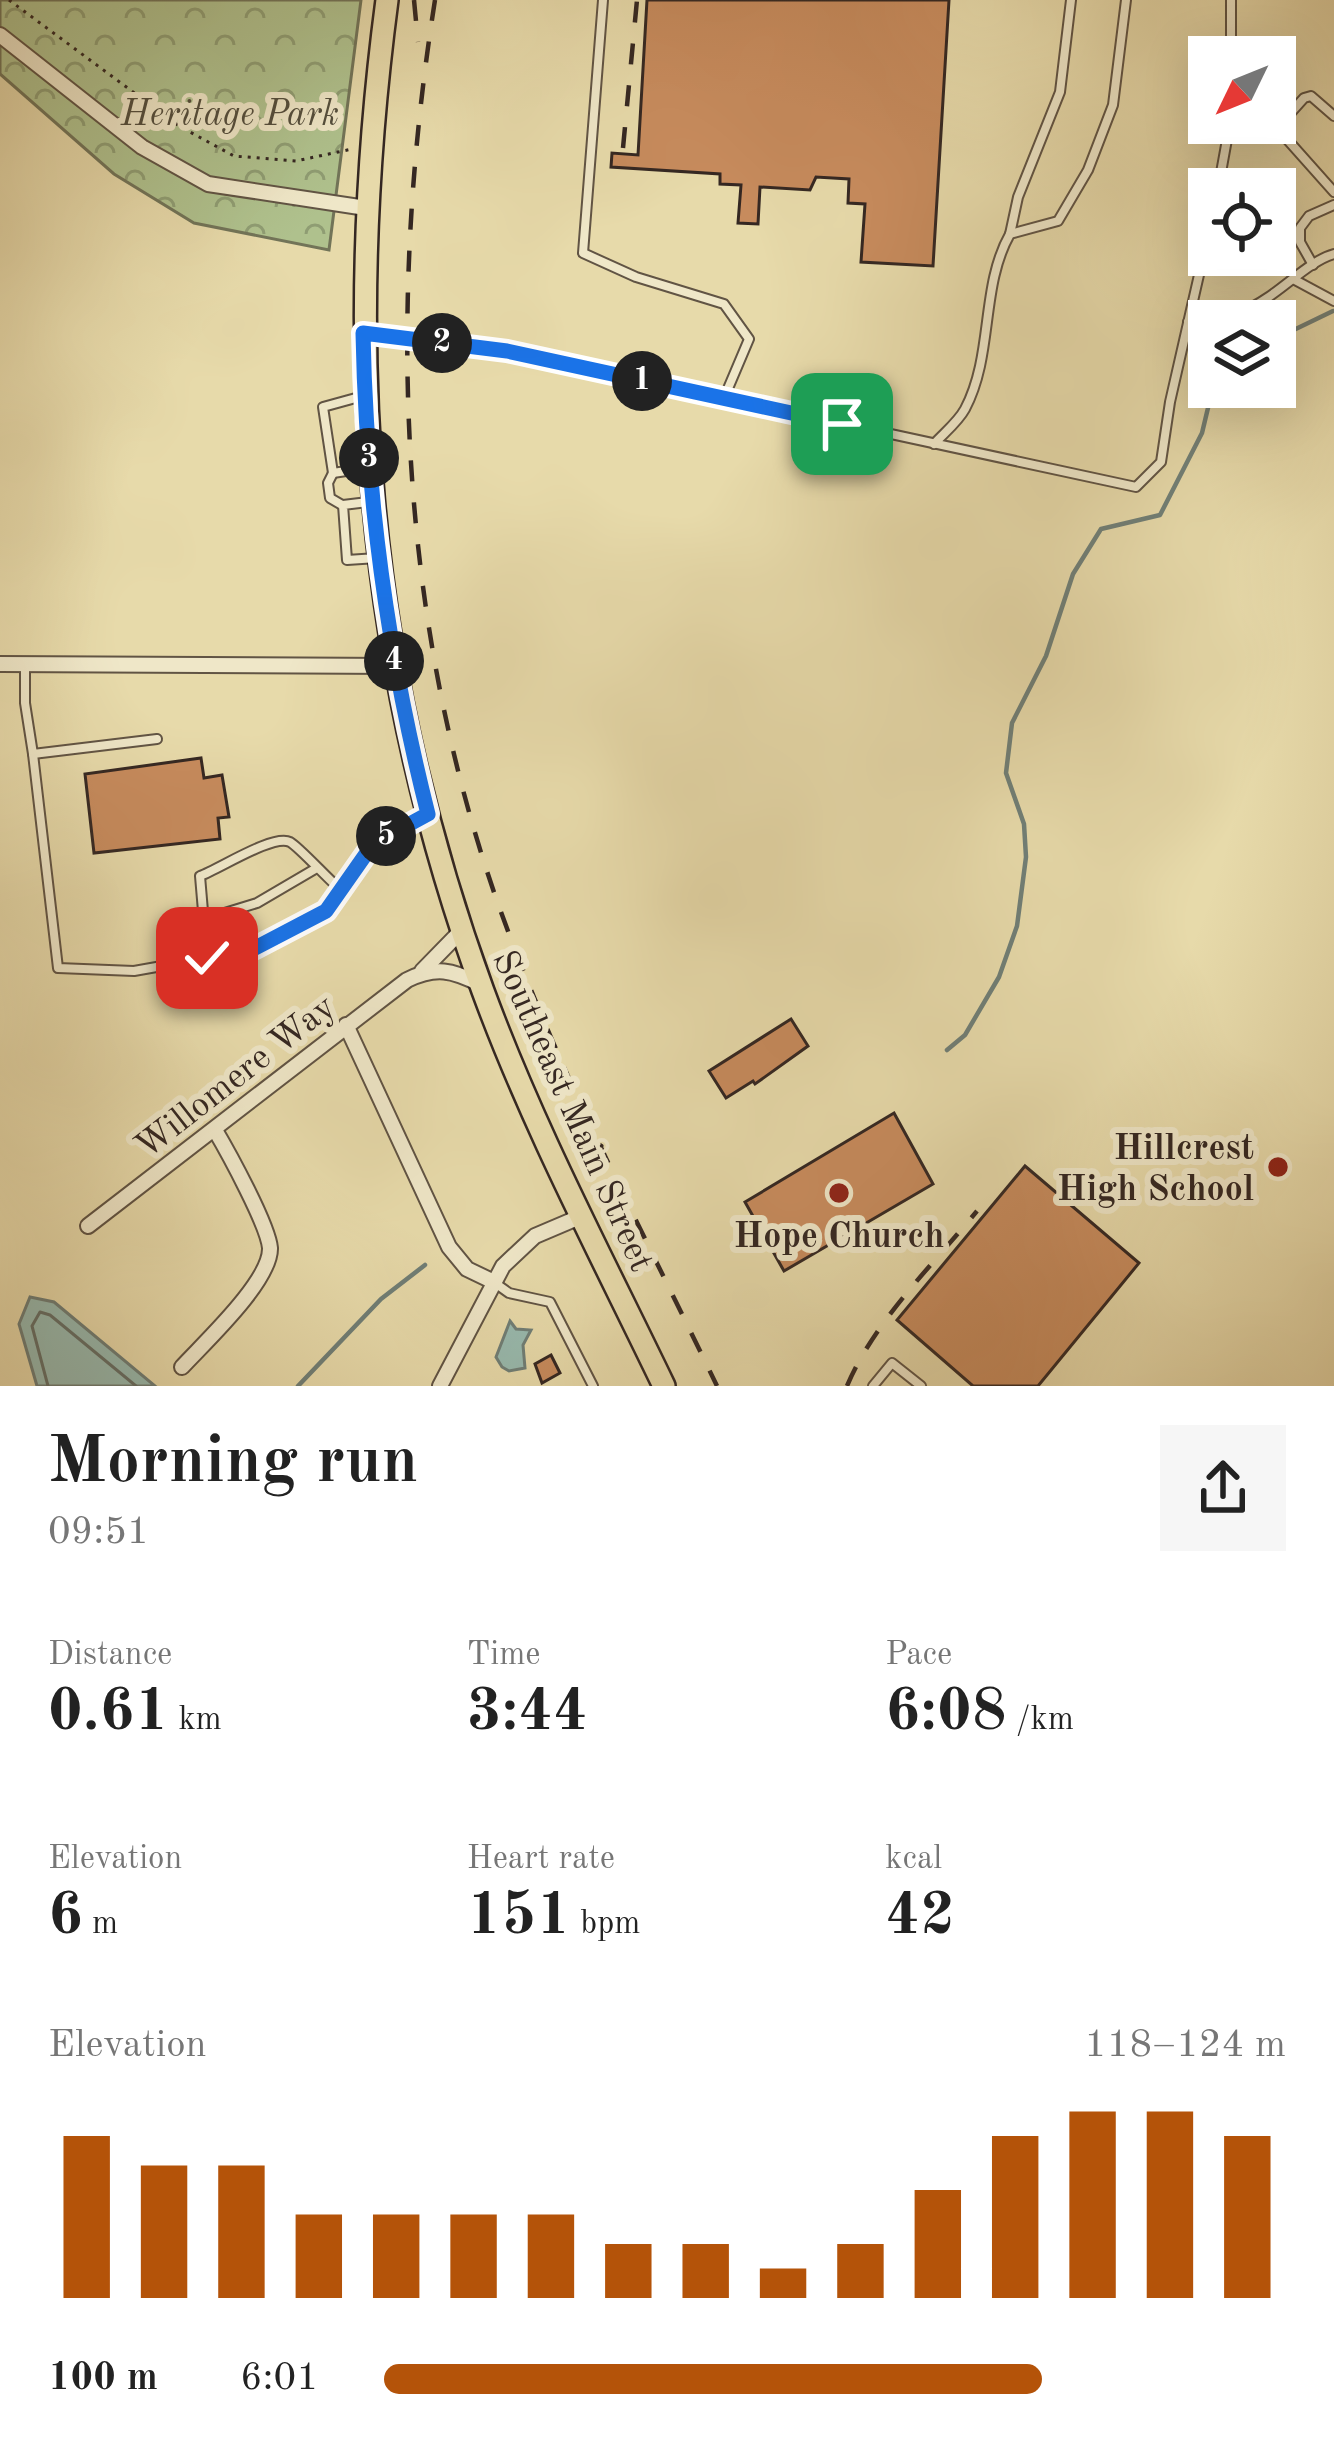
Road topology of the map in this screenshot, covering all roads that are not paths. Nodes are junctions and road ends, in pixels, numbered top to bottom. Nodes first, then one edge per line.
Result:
1 (387, 0) edge
2 (603, 0) edge
3 (1072, 0) edge
4 (1126, 0) edge
5 (1231, 0) edge
6 (0, 34) edge
7 (1231, 36) edge
8 (1334, 116) edge
9 (1334, 192) edge
10 (1334, 205) edge
11 (366, 208) junction
12 (1010, 234) junction
13 (1334, 254) edge
14 (1313, 265) junction
15 (1295, 280) junction
16 (1262, 300) edge
17 (1334, 301) edge
18 (1188, 322) edge
19 (363, 333) junction
20 (364, 395) junction
21 (724, 398) junction
22 (932, 446) junction
23 (370, 468) junction
24 (333, 473) junction
25 (372, 501) junction
26 (343, 505) junction
27 (379, 557) junction
28 (0, 664) edge
29 (25, 664) junction
30 (395, 666) junction
31 (157, 740) dead end
32 (33, 754) junction
33 (428, 814) junction
34 (315, 868) junction
35 (340, 890) junction
36 (205, 920) junction
37 (462, 930) junction
38 (207, 958) junction
39 (418, 974) junction
40 (481, 984) junction
41 (346, 1025) junction
42 (214, 1130) junction
43 (582, 1216) junction
44 (88, 1226) dead end
45 (494, 1282) junction
46 (182, 1367) dead end
47 (440, 1386) edge
48 (592, 1386) edge
49 (664, 1386) edge
50 (873, 1386) edge
51 (921, 1386) edge

1 - 11 main road, Southeast Main Street
2 - 21 lane
3 - 12 lane
4 - 12 lane
5 - 7 lane
6 - 11 street
8 - 9 lane
10 - 14 lane
11 - 19 main road, Southeast Main Street
12 - 22 lane
13 - 14 lane
14 - 15 lane
15 - 16 lane
15 - 17 lane
18 - 22 lane
19 - 20 main road, Southeast Main Street
19 - 21 lane
20 - 23 main road, Southeast Main Street
20 - 24 lane
21 - 22 lane
23 - 24 lane
23 - 25 main road, Southeast Main Street
24 - 26 lane
25 - 26 lane
25 - 27 main road, Southeast Main Street
26 - 27 lane
27 - 30 main road, Southeast Main Street
28 - 29 street
29 - 30 street
29 - 32 lane
30 - 33 main road, Southeast Main Street
31 - 32 lane
32 - 38 lane
33 - 35 lane
33 - 37 main road, Southeast Main Street
34 - 35 lane
34 - 36 lane
34 - 36 lane
35 - 38 lane
36 - 38 lane
37 - 39 street, Willomere Way
37 - 40 main road, Southeast Main Street
39 - 40 street
39 - 41 street, Willomere Way
40 - 43 main road, Southeast Main Street
41 - 42 street, Willomere Way
41 - 45 street
42 - 44 street, Willomere Way
42 - 46 street
43 - 45 street
43 - 49 main road, Southeast Main Street
45 - 47 street
45 - 48 lane
50 - 51 lane

